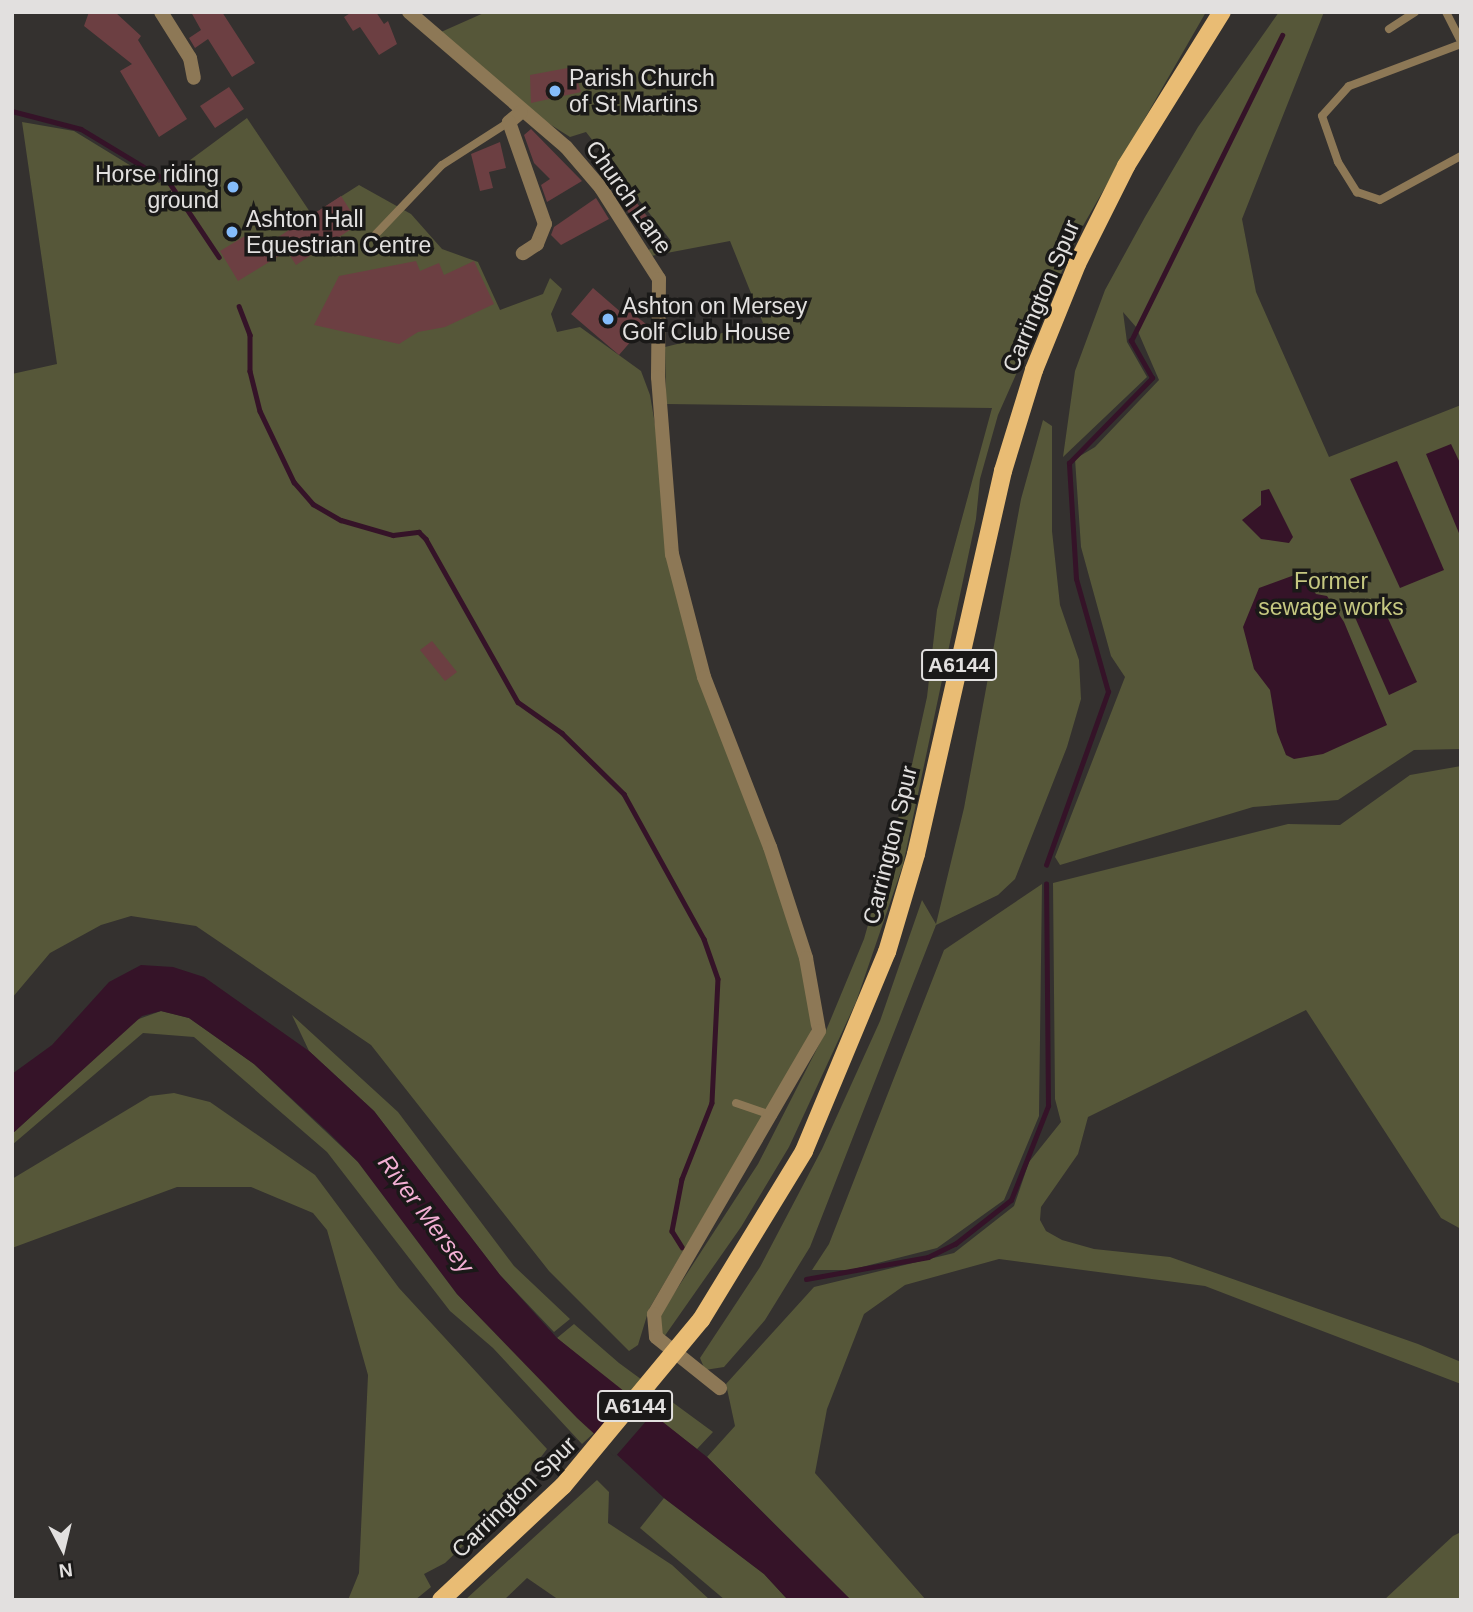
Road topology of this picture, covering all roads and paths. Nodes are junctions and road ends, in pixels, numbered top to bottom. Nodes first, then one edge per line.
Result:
1 (162, 12) edge
2 (409, 12) edge
3 (1222, 12) edge
4 (1415, 12) edge
5 (1447, 12) edge
6 (1389, 29) dead end
7 (1461, 42) edge
8 (194, 78) dead end
9 (521, 112) junction
10 (509, 122) junction
11 (1461, 156) edge
12 (376, 234) dead end
13 (523, 253) dead end
14 (736, 1103) dead end
15 (773, 1116) junction
16 (720, 1388) dead end
17 (441, 1600) edge

1 - 8 street
2 - 9 street, Church Lane
3 - 17 main road, Carrington Spur / A6144, bridge
4 - 6 lane
5 - 7 lane
7 - 11 lane
9 - 10 street
9 - 15 street, Church Lane
10 - 12 lane
10 - 13 street
14 - 15 lane
15 - 16 street, Church Lane

